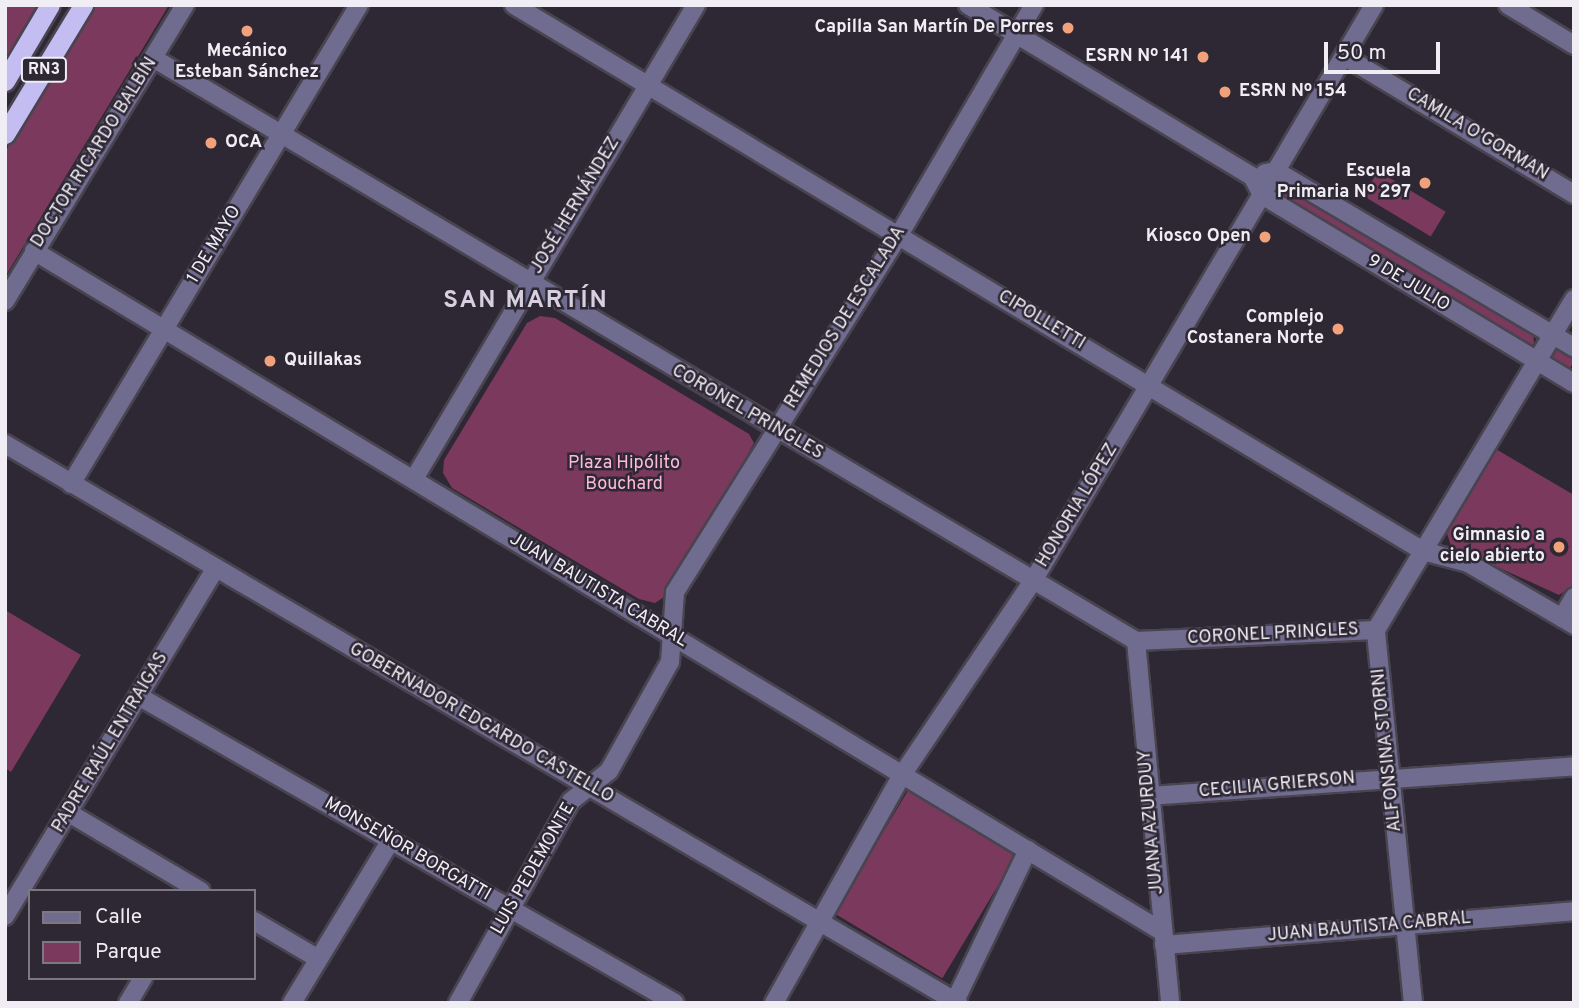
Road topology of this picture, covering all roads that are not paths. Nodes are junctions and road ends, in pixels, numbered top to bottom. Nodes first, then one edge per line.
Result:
1 (50, 5) edge
2 (83, 5) edge
3 (185, 5) edge
4 (359, 5) edge
5 (514, 5) edge
6 (696, 5) edge
7 (968, 5) edge
8 (1034, 5) edge
9 (1374, 5) edge
10 (1508, 5) edge
11 (1017, 34) junction
12 (1574, 45) edge
13 (1344, 55) junction
14 (153, 58) junction
15 (5, 81) edge
16 (649, 84) junction
17 (5, 134) edge
18 (281, 135) junction
19 (1276, 171) junction
20 (1252, 176) junction
21 (1574, 194) edge
22 (1262, 195) junction
23 (899, 235) junction
24 (34, 251) junction
25 (529, 284) junction
26 (1574, 299) edge
27 (5, 300) edge
28 (164, 329) junction
29 (1552, 335) junction
30 (1574, 347) edge
31 (1537, 361) junction
32 (1574, 383) edge
33 (1150, 386) junction
34 (775, 429) junction
35 (5, 444) edge
36 (414, 479) junction
37 (71, 484) junction
38 (1423, 551) junction
39 (216, 568) junction
40 (1033, 581) junction
41 (1574, 597) edge
42 (1568, 621) edge
43 (1376, 630) junction
44 (670, 633) junction
45 (1136, 641) junction
46 (140, 697) junction
47 (1574, 766) edge
48 (902, 775) junction
49 (1392, 777) junction
50 (589, 788) junction
51 (1149, 796) junction
52 (69, 813) junction
53 (391, 839) junction
54 (1028, 850) junction
55 (196, 889) edge
56 (509, 910) junction
57 (1574, 911) edge
58 (5, 916) edge
59 (822, 918) junction
60 (256, 922) edge
61 (1405, 925) junction
62 (1164, 938) junction
63 (317, 958) junction
64 (142, 980) edge
65 (955, 1002) edge
66 (128, 1003) edge
67 (292, 1003) edge
68 (458, 1003) edge
69 (675, 1003) edge
70 (774, 1003) edge
71 (1170, 1003) edge
72 (1413, 1003) edge

1 - 15 highway, RN3
2 - 17 highway, RN3
3 - 14 street, DOCTOR RICARDO BALBÍN
4 - 18 street, 1 DE MAYO
5 - 16 street, CIPOLLETTI
6 - 16 street, JOSÉ HERNÁNDEZ
7 - 11 street
8 - 11 street, REMEDIOS DE ESCALADA
9 - 13 street, HONORIA LÓPEZ
10 - 12 street
11 - 20 street
11 - 23 street, REMEDIOS DE ESCALADA
13 - 19 street, HONORIA LÓPEZ
13 - 21 street, CAMILA O'GORMAN
14 - 18 street, CORONEL PRINGLES
14 - 24 street, DOCTOR RICARDO BALBÍN
16 - 23 street, CIPOLLETTI
16 - 25 street, JOSÉ HERNÁNDEZ
18 - 25 street, CORONEL PRINGLES
18 - 28 street, 1 DE MAYO
19 - 20 street
19 - 22 street, HONORIA LÓPEZ
19 - 29 street, 9 DE JULIO
20 - 22 street
22 - 31 street, 9 DE JULIO
22 - 33 street, HONORIA LÓPEZ
23 - 33 street, CIPOLLETTI
23 - 34 street, REMEDIOS DE ESCALADA
24 - 27 street, DOCTOR RICARDO BALBÍN
24 - 28 street, JUAN BAUTISTA CABRAL
25 - 34 street, CORONEL PRINGLES
25 - 36 street, JOSÉ HERNÁNDEZ
26 - 29 street
28 - 36 street, JUAN BAUTISTA CABRAL
28 - 37 street, 1 DE MAYO
29 - 30 street, 9 DE JULIO
29 - 31 street
31 - 32 street, 9 DE JULIO
31 - 38 street
33 - 38 street, CIPOLLETTI
33 - 40 street, HONORIA LÓPEZ
34 - 40 street, CORONEL PRINGLES
34 - 44 street, REMEDIOS DE ESCALADA
35 - 37 street, GOBERNADOR EDGARDO CASTELLO
36 - 44 street, JUAN BAUTISTA CABRAL
37 - 39 street, GOBERNADOR EDGARDO CASTELLO
38 - 42 street, CIPOLLETTI
38 - 43 street
39 - 46 street, PADRE RAÚL ENTRAIGAS
39 - 50 street, GOBERNADOR EDGARDO CASTELLO
40 - 45 street, CORONEL PRINGLES
40 - 48 street, HONORIA LÓPEZ
41 - 42 street
43 - 45 street, CORONEL PRINGLES
43 - 49 street, ALFONSINA STORNI
44 - 48 street, JUAN BAUTISTA CABRAL
44 - 50 street, LUIS PEDEMONTE
45 - 51 street, JUANA AZURDUY
46 - 52 street, PADRE RAÚL ENTRAIGAS
46 - 53 street, MONSEÑOR BORGATTI
47 - 49 street, CECILIA GRIERSON
48 - 54 street, JUAN BAUTISTA CABRAL
48 - 59 street, HONORIA LÓPEZ
49 - 51 street, CECILIA GRIERSON
49 - 61 street, ALFONSINA STORNI
50 - 56 street, LUIS PEDEMONTE
50 - 59 street, GOBERNADOR EDGARDO CASTELLO
51 - 62 street, JUANA AZURDUY
52 - 55 street
52 - 58 street, PADRE RAÚL ENTRAIGAS
53 - 56 street, MONSEÑOR BORGATTI
53 - 63 street
54 - 62 street, JUAN BAUTISTA CABRAL
54 - 65 street
56 - 68 street, LUIS PEDEMONTE
56 - 69 street, MONSEÑOR BORGATTI
57 - 61 street, JUAN BAUTISTA CABRAL
59 - 65 street, GOBERNADOR EDGARDO CASTELLO
59 - 70 street, HONORIA LÓPEZ
60 - 63 street
61 - 62 street, JUAN BAUTISTA CABRAL
61 - 72 street, ALFONSINA STORNI
62 - 71 street, JUANA AZURDUY
63 - 67 street
64 - 66 street

